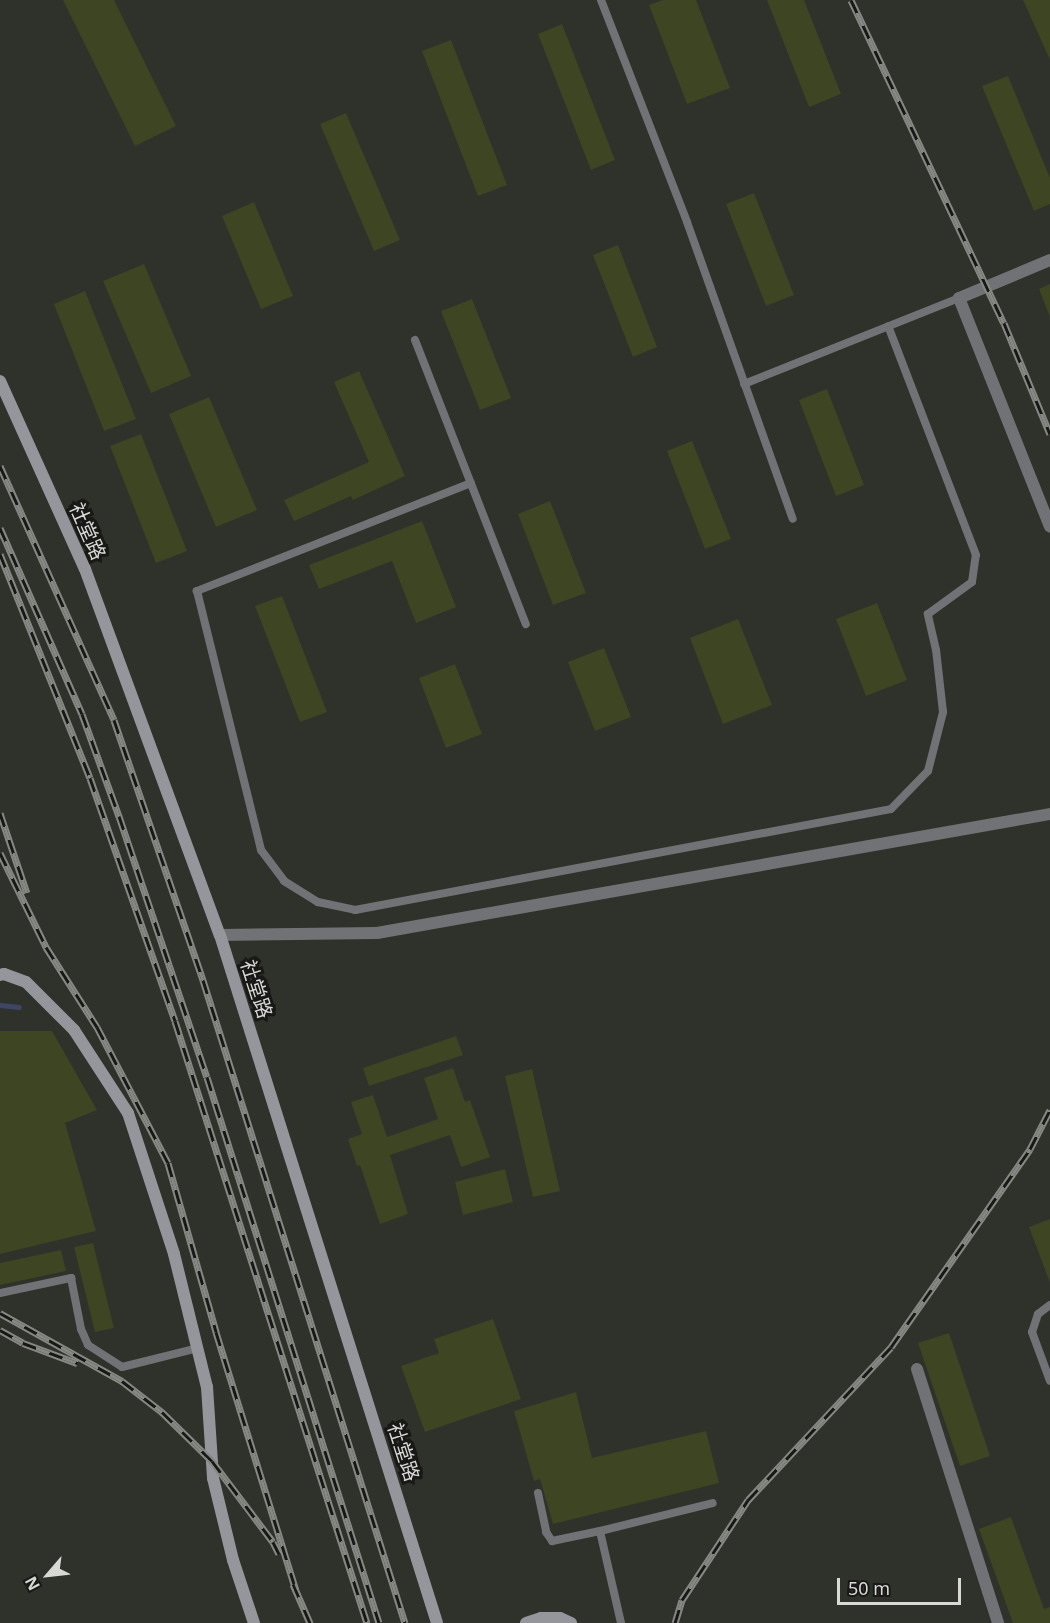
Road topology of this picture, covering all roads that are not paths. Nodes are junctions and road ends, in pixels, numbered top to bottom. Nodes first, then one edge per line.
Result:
1 (600, 0) edge
2 (1050, 260) edge
3 (959, 298) junction
4 (888, 326) junction
5 (415, 340) dead end
6 (0, 381) edge
7 (744, 384) junction
8 (471, 483) junction
9 (793, 519) dead end
10 (1050, 527) edge
11 (526, 624) dead end
12 (1050, 814) edge
13 (220, 935) junction
14 (0, 975) edge
15 (0, 1293) edge
16 (1050, 1305) edge
17 (198, 1348) junction
18 (917, 1369) dead end
19 (1050, 1381) edge
20 (538, 1493) dead end
21 (712, 1503) dead end
22 (600, 1531) junction
23 (254, 1623) edge
24 (437, 1623) edge
25 (526, 1623) edge
26 (571, 1623) edge
27 (621, 1623) edge
28 (998, 1623) edge

1 - 7 lane
2 - 3 street
3 - 4 lane
3 - 10 street
4 - 7 lane
4 - 8 lane
5 - 8 lane
6 - 13 street, 社堂路
7 - 9 lane
8 - 11 lane
12 - 13 street
13 - 24 street, 社堂路
14 - 17 street
15 - 17 lane
16 - 19 lane
17 - 23 street
18 - 28 street
20 - 22 lane
21 - 22 lane
22 - 27 lane
25 - 26 street

